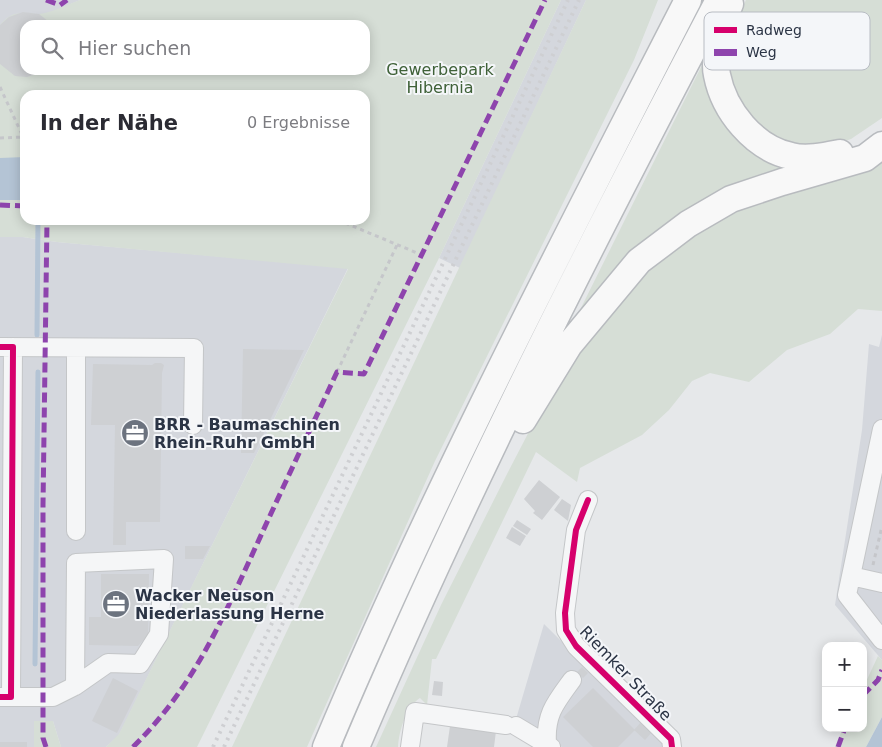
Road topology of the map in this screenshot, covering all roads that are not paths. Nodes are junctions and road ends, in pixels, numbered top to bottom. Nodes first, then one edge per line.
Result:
1 (688, 0) edge
2 (719, 0) edge
3 (731, 0) edge
4 (713, 12) edge
5 (725, 12) edge
6 (704, 29) edge
7 (716, 70) edge
8 (882, 130) edge
9 (882, 145) edge
10 (7, 347) edge
11 (76, 348) junction
12 (193, 425) dead end
13 (882, 434) edge
14 (588, 500) dead end
15 (461, 512) junction
16 (76, 531) dead end
17 (851, 576) junction
18 (876, 582) edge
19 (882, 640) edge
20 (572, 680) dead end
21 (75, 686) junction
22 (6, 697) edge
23 (550, 745) edge
24 (326, 747) edge
25 (356, 747) edge
26 (410, 747) edge
27 (672, 747) edge

1 - 24 highway
2 - 4 highway
3 - 5 highway
6 - 15 highway
7 - 8 highway
9 - 15 highway
10 - 11 street
10 - 22 street
11 - 12 street
11 - 16 street
13 - 17 street
14 - 27 street, Riemker Straße
15 - 25 highway
17 - 18 street
17 - 19 street
20 - 23 street
21 - 21 street
21 - 22 street
23 - 26 street

